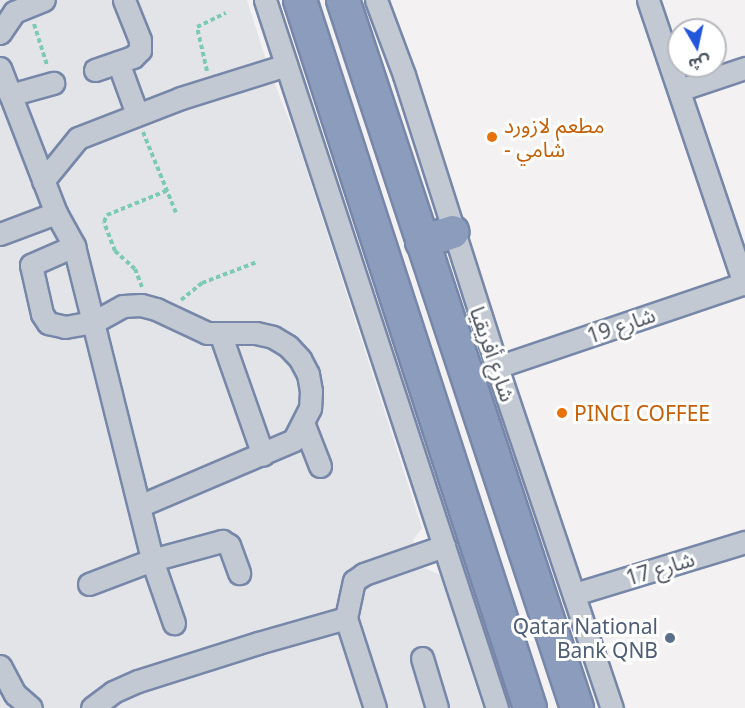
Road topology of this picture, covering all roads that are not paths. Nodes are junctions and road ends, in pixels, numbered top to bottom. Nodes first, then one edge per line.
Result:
1 (124, 0) edge
2 (265, 0) edge
3 (300, 0) edge
4 (343, 0) edge
5 (376, 0) edge
6 (648, 0) edge
7 (36, 2) edge
8 (0, 33) edge
9 (118, 62) junction
10 (286, 65) junction
11 (0, 68) edge
12 (745, 68) edge
13 (95, 70) dead end
14 (53, 83) road end
15 (679, 90) junction
16 (10, 95) junction
17 (136, 114) junction
18 (43, 181) junction
19 (56, 213) junction
20 (452, 232) junction
21 (0, 234) edge
22 (422, 242) junction
23 (74, 246) junction
24 (745, 284) edge
25 (94, 322) junction
26 (220, 333) junction
27 (497, 367) junction
28 (304, 425) junction
29 (263, 455) junction
30 (320, 466) dead end
31 (139, 506) junction
32 (745, 542) edge
33 (444, 546) junction
34 (152, 560) junction
35 (239, 573) dead end
36 (90, 584) dead end
37 (575, 594) junction
38 (346, 618) junction
39 (174, 622) dead end
40 (422, 658) dead end
41 (0, 666) edge
42 (31, 708) edge
43 (92, 708) edge
44 (375, 708) edge
45 (437, 708) edge
46 (497, 708) edge
47 (530, 708) edge
48 (577, 708) edge
49 (612, 708) edge

1 - 9 street
2 - 10 street
3 - 47 highway
4 - 22 highway, شارع أفريقيا
5 - 20 street, شارع أفريقيا
6 - 15 street
7 - 8 street
9 - 13 street
9 - 17 street
10 - 17 street
10 - 33 street
11 - 16 street
12 - 15 street
14 - 16 street
15 - 24 street
16 - 18 street
17 - 18 street
18 - 19 street
19 - 21 street
19 - 23 street
20 - 22 highway
20 - 27 street, شارع أفريقيا
22 - 48 highway, شارع أفريقيا
23 - 25 street
23 - 25 street
24 - 27 street, شارع 19
25 - 26 street
25 - 31 street
26 - 28 street
26 - 29 street
27 - 37 street, شارع أفريقيا
28 - 29 street
28 - 30 street
29 - 31 street
31 - 34 street
32 - 37 street, شارع 17
33 - 38 street
33 - 46 street
34 - 35 street
34 - 36 street
34 - 39 street
37 - 49 street, شارع أفريقيا
38 - 43 street
38 - 44 street
40 - 45 street
41 - 42 street

